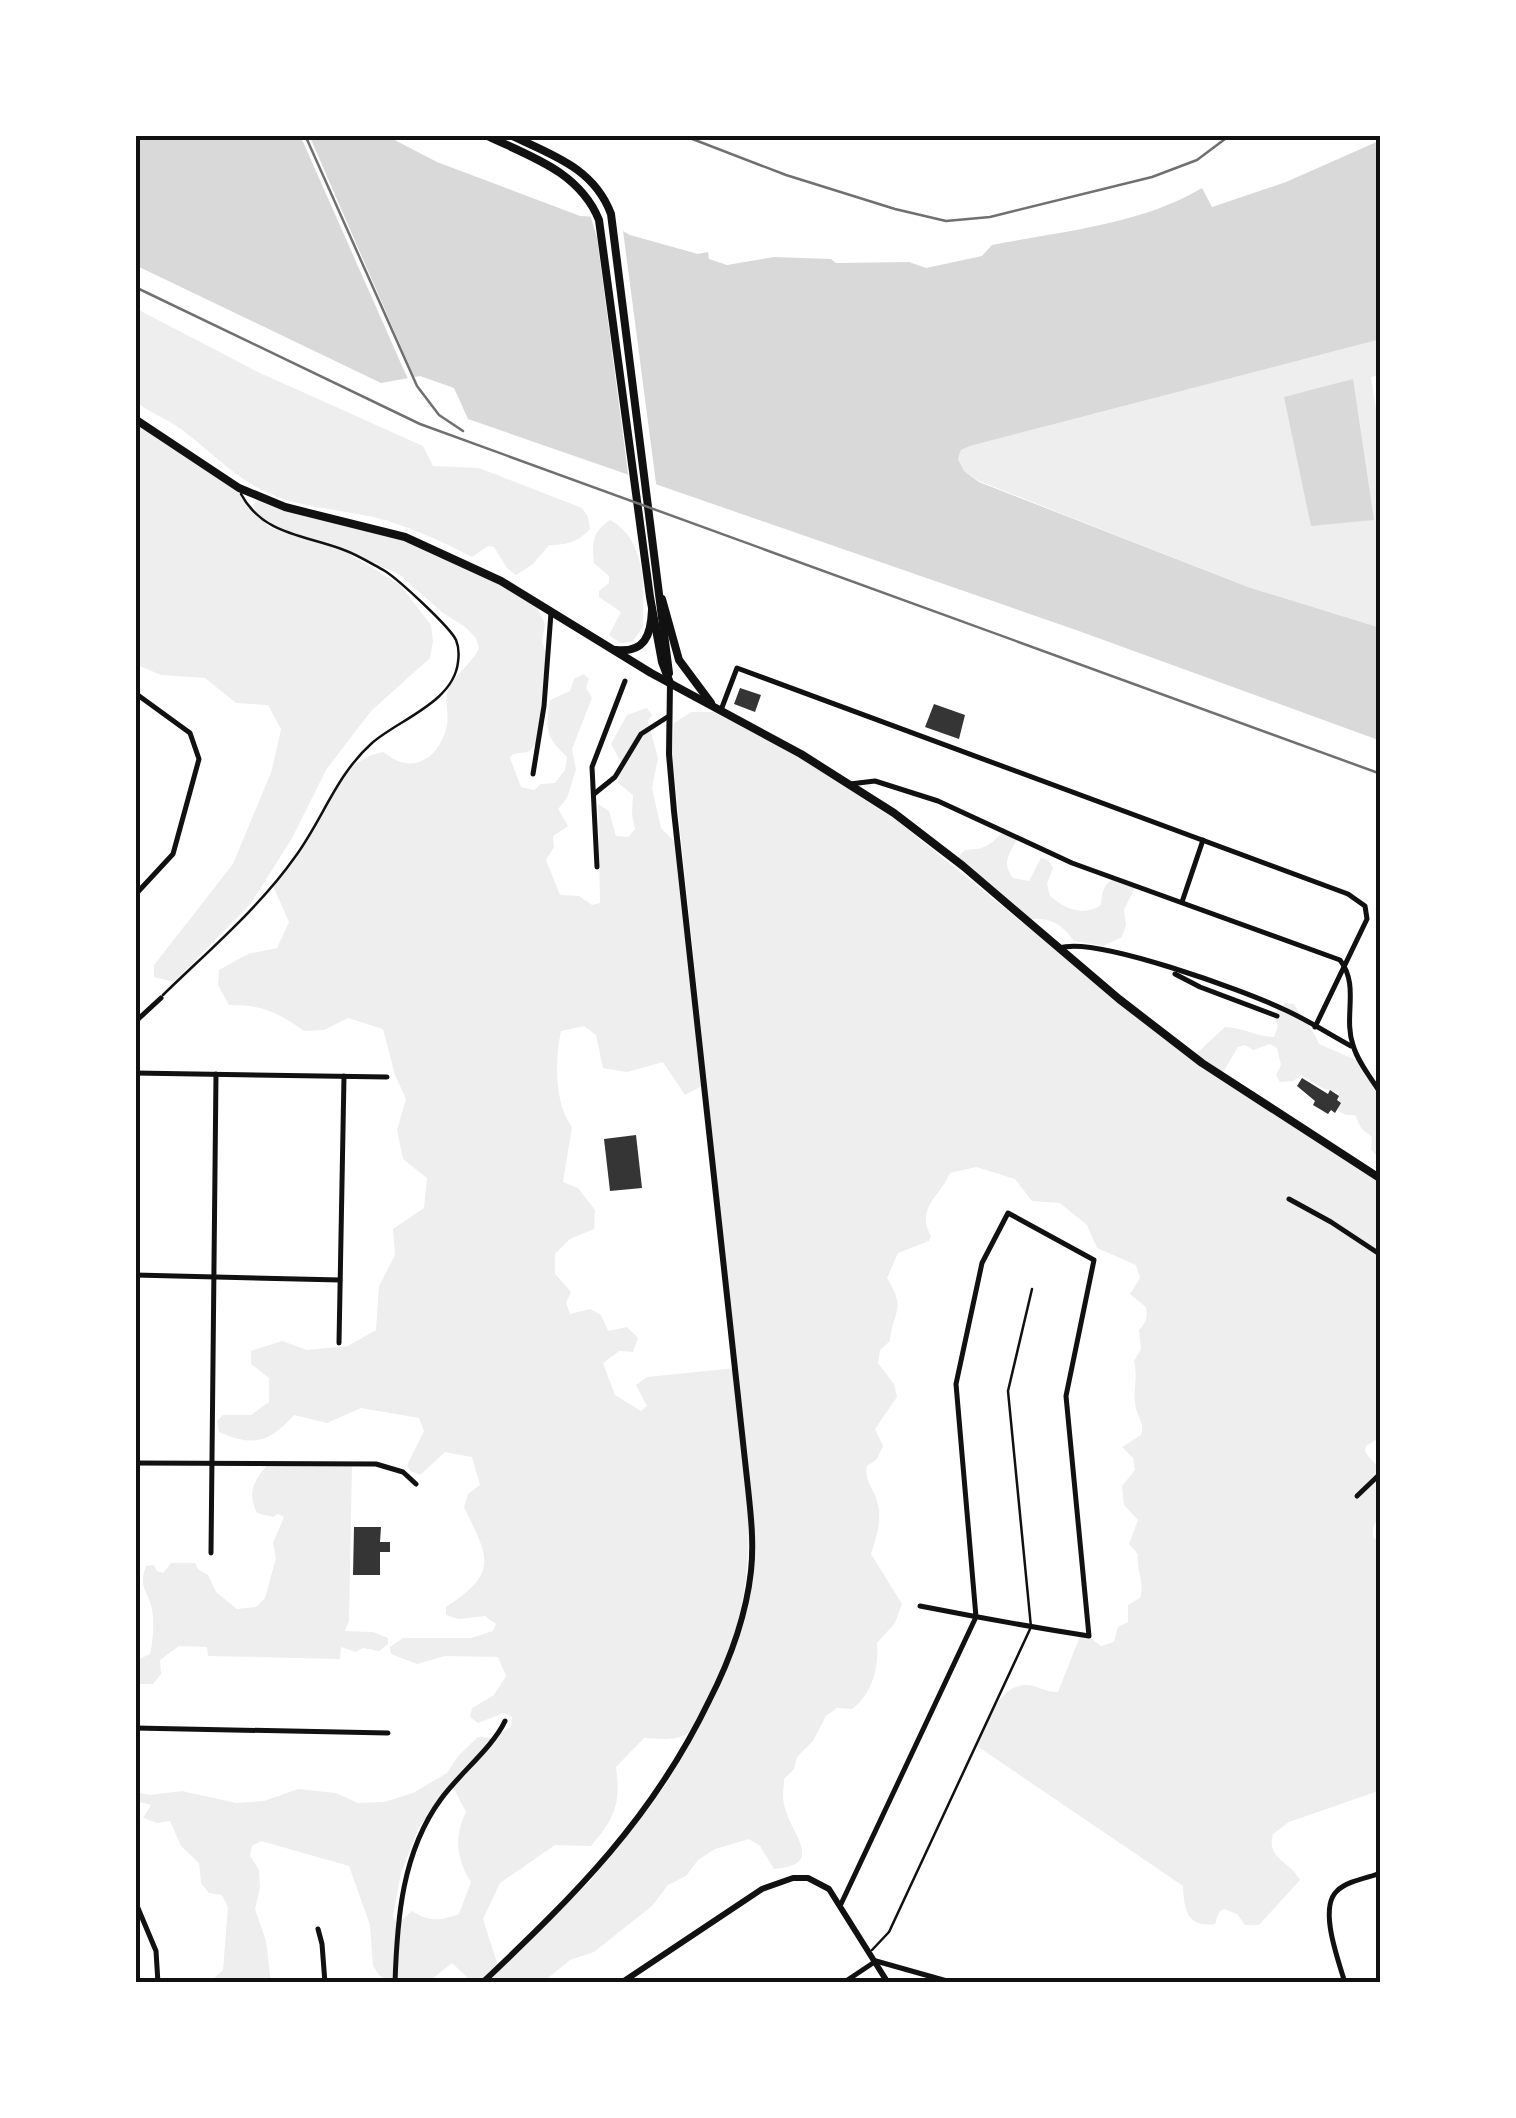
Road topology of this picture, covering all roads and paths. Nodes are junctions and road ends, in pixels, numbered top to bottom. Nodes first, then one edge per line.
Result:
1 (485, 135) edge
2 (510, 135) edge
3 (135, 418) edge
4 (239, 488) junction
5 (662, 599) junction
6 (551, 610) junction
7 (652, 610) junction
8 (605, 646) junction
9 (625, 681) dead end
10 (670, 683) junction
11 (135, 693) edge
12 (717, 708) junction
13 (670, 716) junction
14 (533, 774) dead end
15 (850, 784) junction
16 (594, 794) junction
17 (1204, 840) junction
18 (597, 868) dead end
19 (135, 895) edge
20 (1182, 902) junction
21 (1060, 948) junction
22 (1344, 964) junction
23 (1164, 968) junction
24 (161, 998) joint
25 (1277, 1016) dead end
26 (135, 1022) edge
27 (1315, 1027) junction
28 (1353, 1047) junction
29 (135, 1073) edge
30 (216, 1074) junction
31 (344, 1076) junction
32 (387, 1077) dead end
33 (1381, 1094) edge
34 (1381, 1179) edge
35 (1289, 1198) dead end
36 (1381, 1255) edge
37 (135, 1276) edge
38 (214, 1277) junction
39 (340, 1280) junction
40 (1032, 1289) dead end
41 (339, 1343) dead end
42 (135, 1463) edge
43 (212, 1464) junction
44 (1381, 1474) edge
45 (416, 1484) dead end
46 (1357, 1496) dead end
47 (211, 1553) dead end
48 (920, 1606) dead end
49 (976, 1617) junction
50 (1031, 1626) junction
51 (504, 1721) dead end
52 (135, 1728) edge
53 (388, 1733) dead end
54 (1381, 1874) edge
55 (135, 1901) edge
56 (841, 1904) junction
57 (318, 1929) dead end
58 (870, 1951) junction
59 (876, 1962) junction
60 (158, 1983) edge
61 (325, 1983) edge
62 (395, 1983) edge
63 (482, 1983) edge
64 (621, 1983) edge
65 (843, 1983) edge
66 (888, 1983) edge
67 (954, 1983) edge
68 (1344, 1983) edge

1 - 7 main road
2 - 5 main road
3 - 4 main road
4 - 6 main road
4 - 24 lane
5 - 10 main road
5 - 12 main road
6 - 8 main road
6 - 14 street
7 - 8 main road
7 - 10 main road
8 - 10 main road
9 - 16 street
10 - 12 main road
10 - 13 street
11 - 19 street
12 - 15 main road
12 - 17 street
13 - 16 street
13 - 63 street
15 - 20 street
15 - 21 main road
16 - 18 street
17 - 20 street
17 - 22 street
20 - 22 street
21 - 23 street
21 - 34 main road
22 - 27 street
22 - 28 street
23 - 25 street
23 - 27 street
24 - 26 street
27 - 28 street
28 - 33 street
29 - 30 street
30 - 31 street
30 - 38 street
31 - 32 street
31 - 39 street
35 - 36 street
37 - 38 street
38 - 39 street
38 - 43 street
39 - 41 street
40 - 50 lane
42 - 43 street
43 - 45 street
43 - 47 street
44 - 46 street
48 - 49 street
49 - 50 street
49 - 50 street
49 - 56 street
50 - 58 lane
51 - 62 street
52 - 53 street
54 - 68 street
55 - 60 street
56 - 58 street
56 - 64 street
57 - 61 street
58 - 59 street
59 - 65 street
59 - 66 street
59 - 67 street

